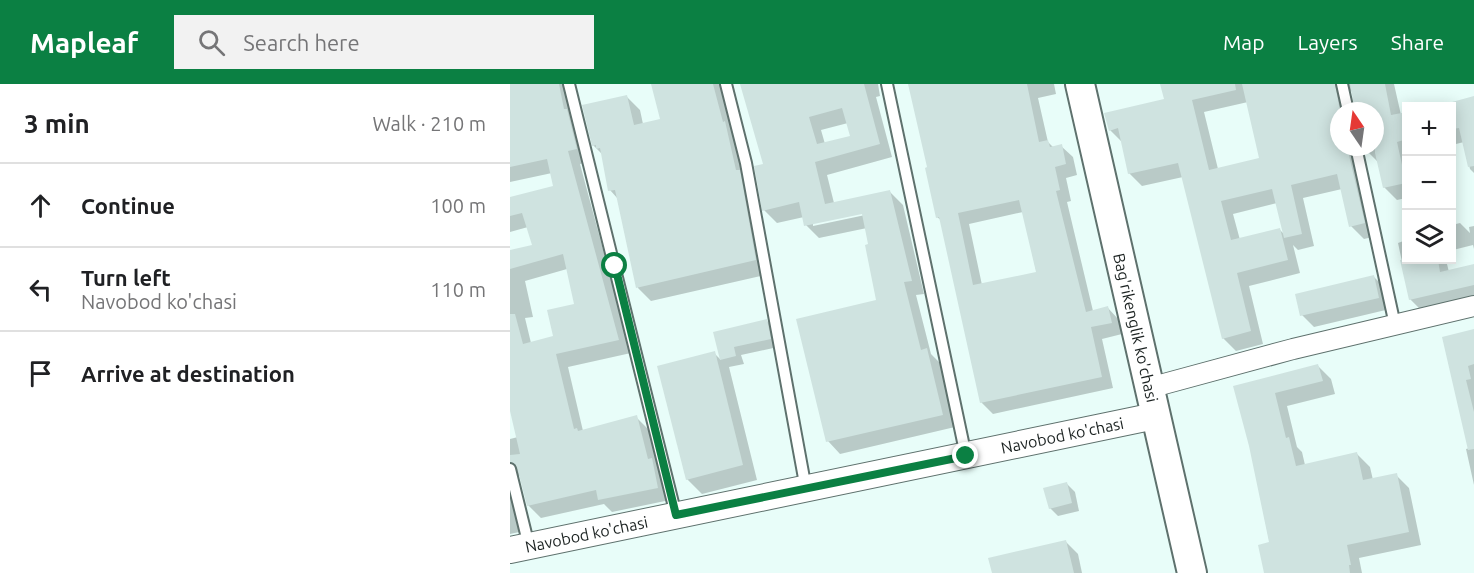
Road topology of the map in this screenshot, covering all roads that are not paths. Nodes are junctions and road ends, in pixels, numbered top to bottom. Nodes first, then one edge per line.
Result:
1 (569, 84) edge
2 (726, 84) edge
3 (887, 84) edge
4 (1080, 84) edge
5 (1342, 84) edge
6 (1346, 102) edge
7 (1358, 156) edge
8 (1474, 306) edge
9 (1395, 325) junction
10 (1149, 387) junction
11 (1155, 416) junction
12 (966, 456) junction
13 (510, 470) edge
14 (806, 490) junction
15 (676, 515) junction
16 (519, 548) edge
17 (1192, 573) edge

1 - 15 lane
2 - 14 lane
3 - 12 lane
4 - 10 main road, Bag'rikenglik ko'chasi
5 - 6 lane
7 - 9 lane
8 - 9 street
9 - 10 street
10 - 11 main road, Bag'rikenglik ko'chasi
11 - 12 street, Navobod ko'chasi
11 - 17 main road, Bag'rikenglik ko'chasi
12 - 14 street, Navobod ko'chasi
13 - 16 lane
14 - 15 street, Navobod ko'chasi
15 - 16 street, Navobod ko'chasi

